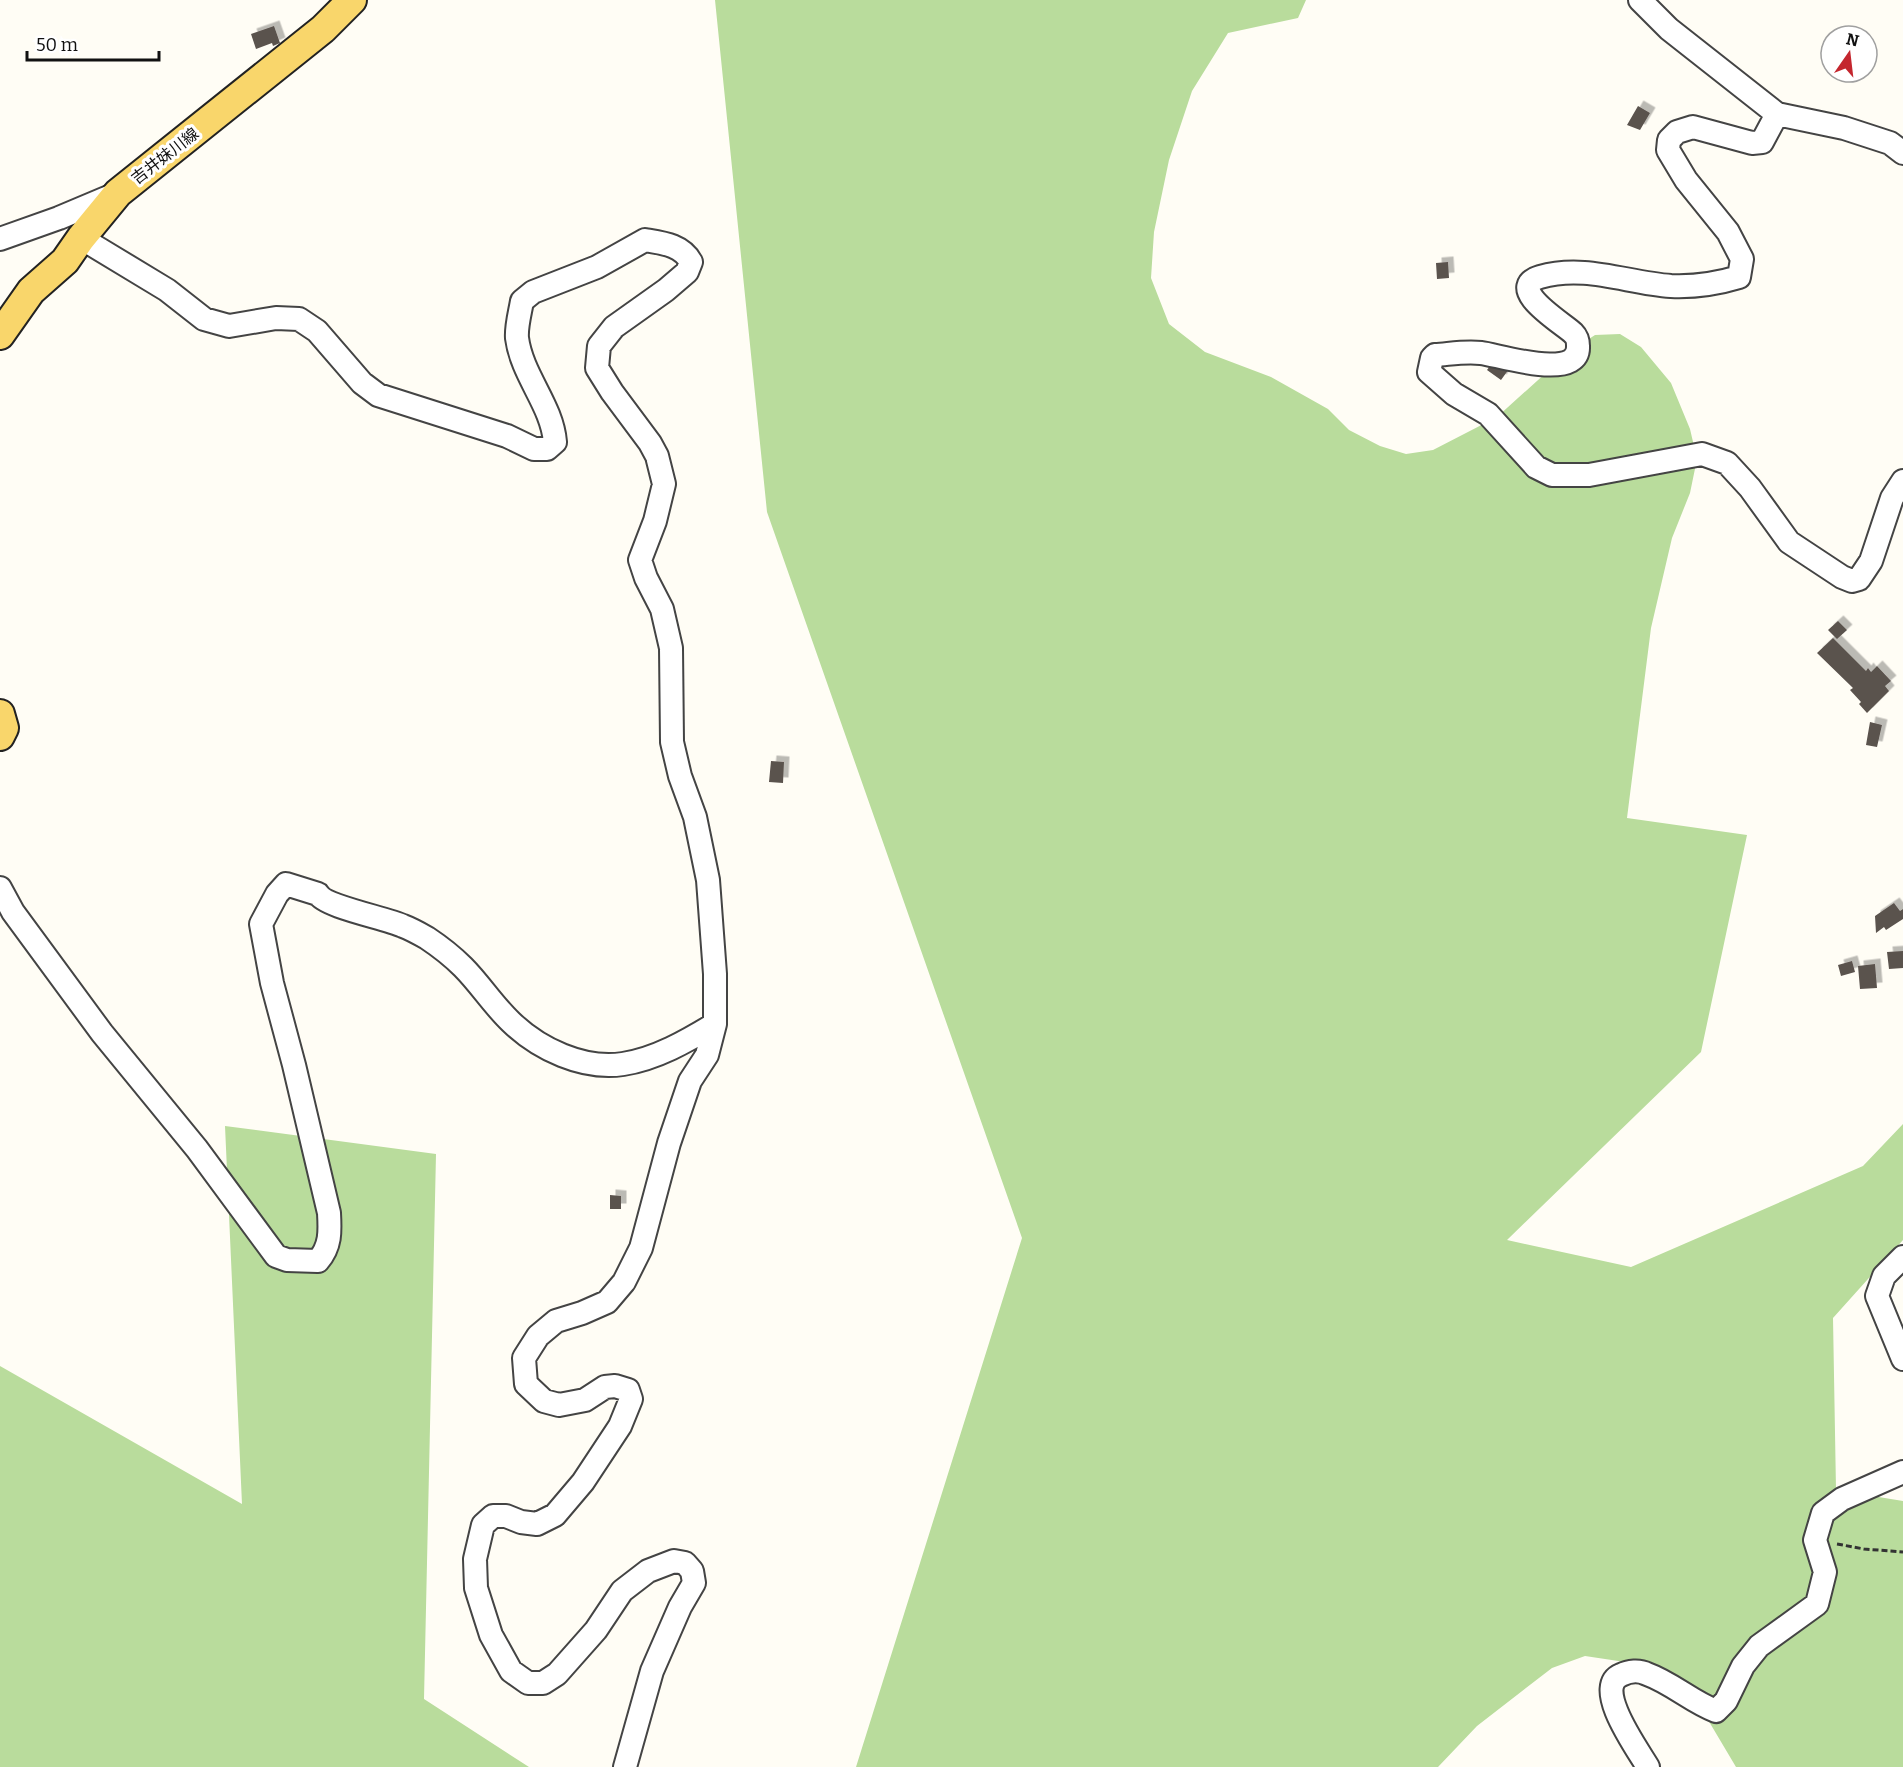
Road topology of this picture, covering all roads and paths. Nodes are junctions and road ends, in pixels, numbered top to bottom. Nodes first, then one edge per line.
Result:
1 (352, 0) edge
2 (1640, 0) edge
3 (1777, 114) junction
4 (1903, 153) edge
5 (118, 193) junction
6 (81, 238) junction
7 (0, 239) edge
8 (0, 335) edge
9 (1903, 481) edge
10 (0, 714) edge
11 (0, 736) edge
12 (0, 888) edge
13 (715, 1024) junction
14 (1903, 1257) edge
15 (1903, 1359) edge
16 (1903, 1472) edge
17 (1815, 1540) junction
18 (1903, 1552) edge
19 (625, 1767) edge
20 (1647, 1767) edge

1 - 5 main road, 吉井妹川線
2 - 3 street
3 - 4 street
3 - 9 street
5 - 6 main road, 吉井妹川線
5 - 7 street
6 - 8 main road, 吉井妹川線
6 - 13 street
10 - 11 main road
12 - 13 street
13 - 19 street
14 - 15 street
16 - 17 street
17 - 18 path
17 - 20 street

